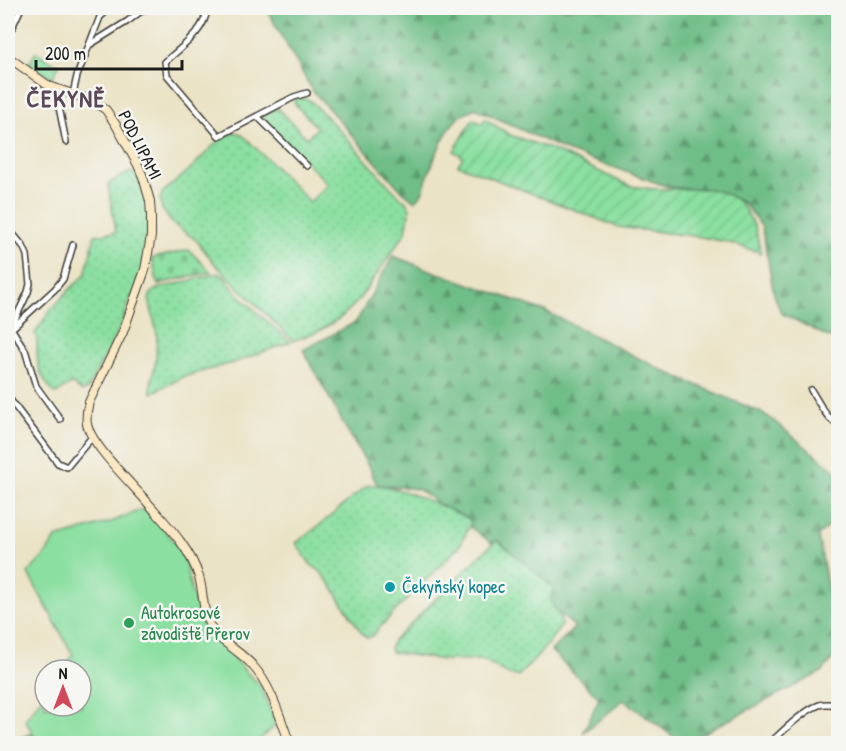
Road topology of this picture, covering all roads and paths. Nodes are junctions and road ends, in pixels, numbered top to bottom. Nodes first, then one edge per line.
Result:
1 (21, 8) edge
2 (110, 8) edge
3 (145, 8) edge
4 (207, 8) edge
5 (8, 36) edge
6 (91, 44) junction
7 (8, 57) edge
8 (58, 90) junction
9 (307, 93) dead end
10 (73, 94) junction
11 (258, 117) junction
12 (66, 142) dead end
13 (307, 166) dead end
14 (8, 228) edge
15 (72, 245) dead end
16 (9, 330) edge
17 (812, 390) dead end
18 (8, 397) edge
19 (60, 418) dead end
20 (838, 425) edge
21 (92, 436) junction
22 (838, 705) edge
23 (290, 744) edge
24 (769, 744) edge

1 - 5 street
2 - 6 street
3 - 6 street
4 - 11 street
6 - 10 street
7 - 8 main road, POD LIPAMI
8 - 10 main road, POD LIPAMI
8 - 12 street
9 - 11 street
10 - 21 main road, POD LIPAMI
11 - 13 street
14 - 16 street
15 - 16 street
16 - 19 street
17 - 20 street
18 - 21 street
21 - 23 main road
22 - 24 street

